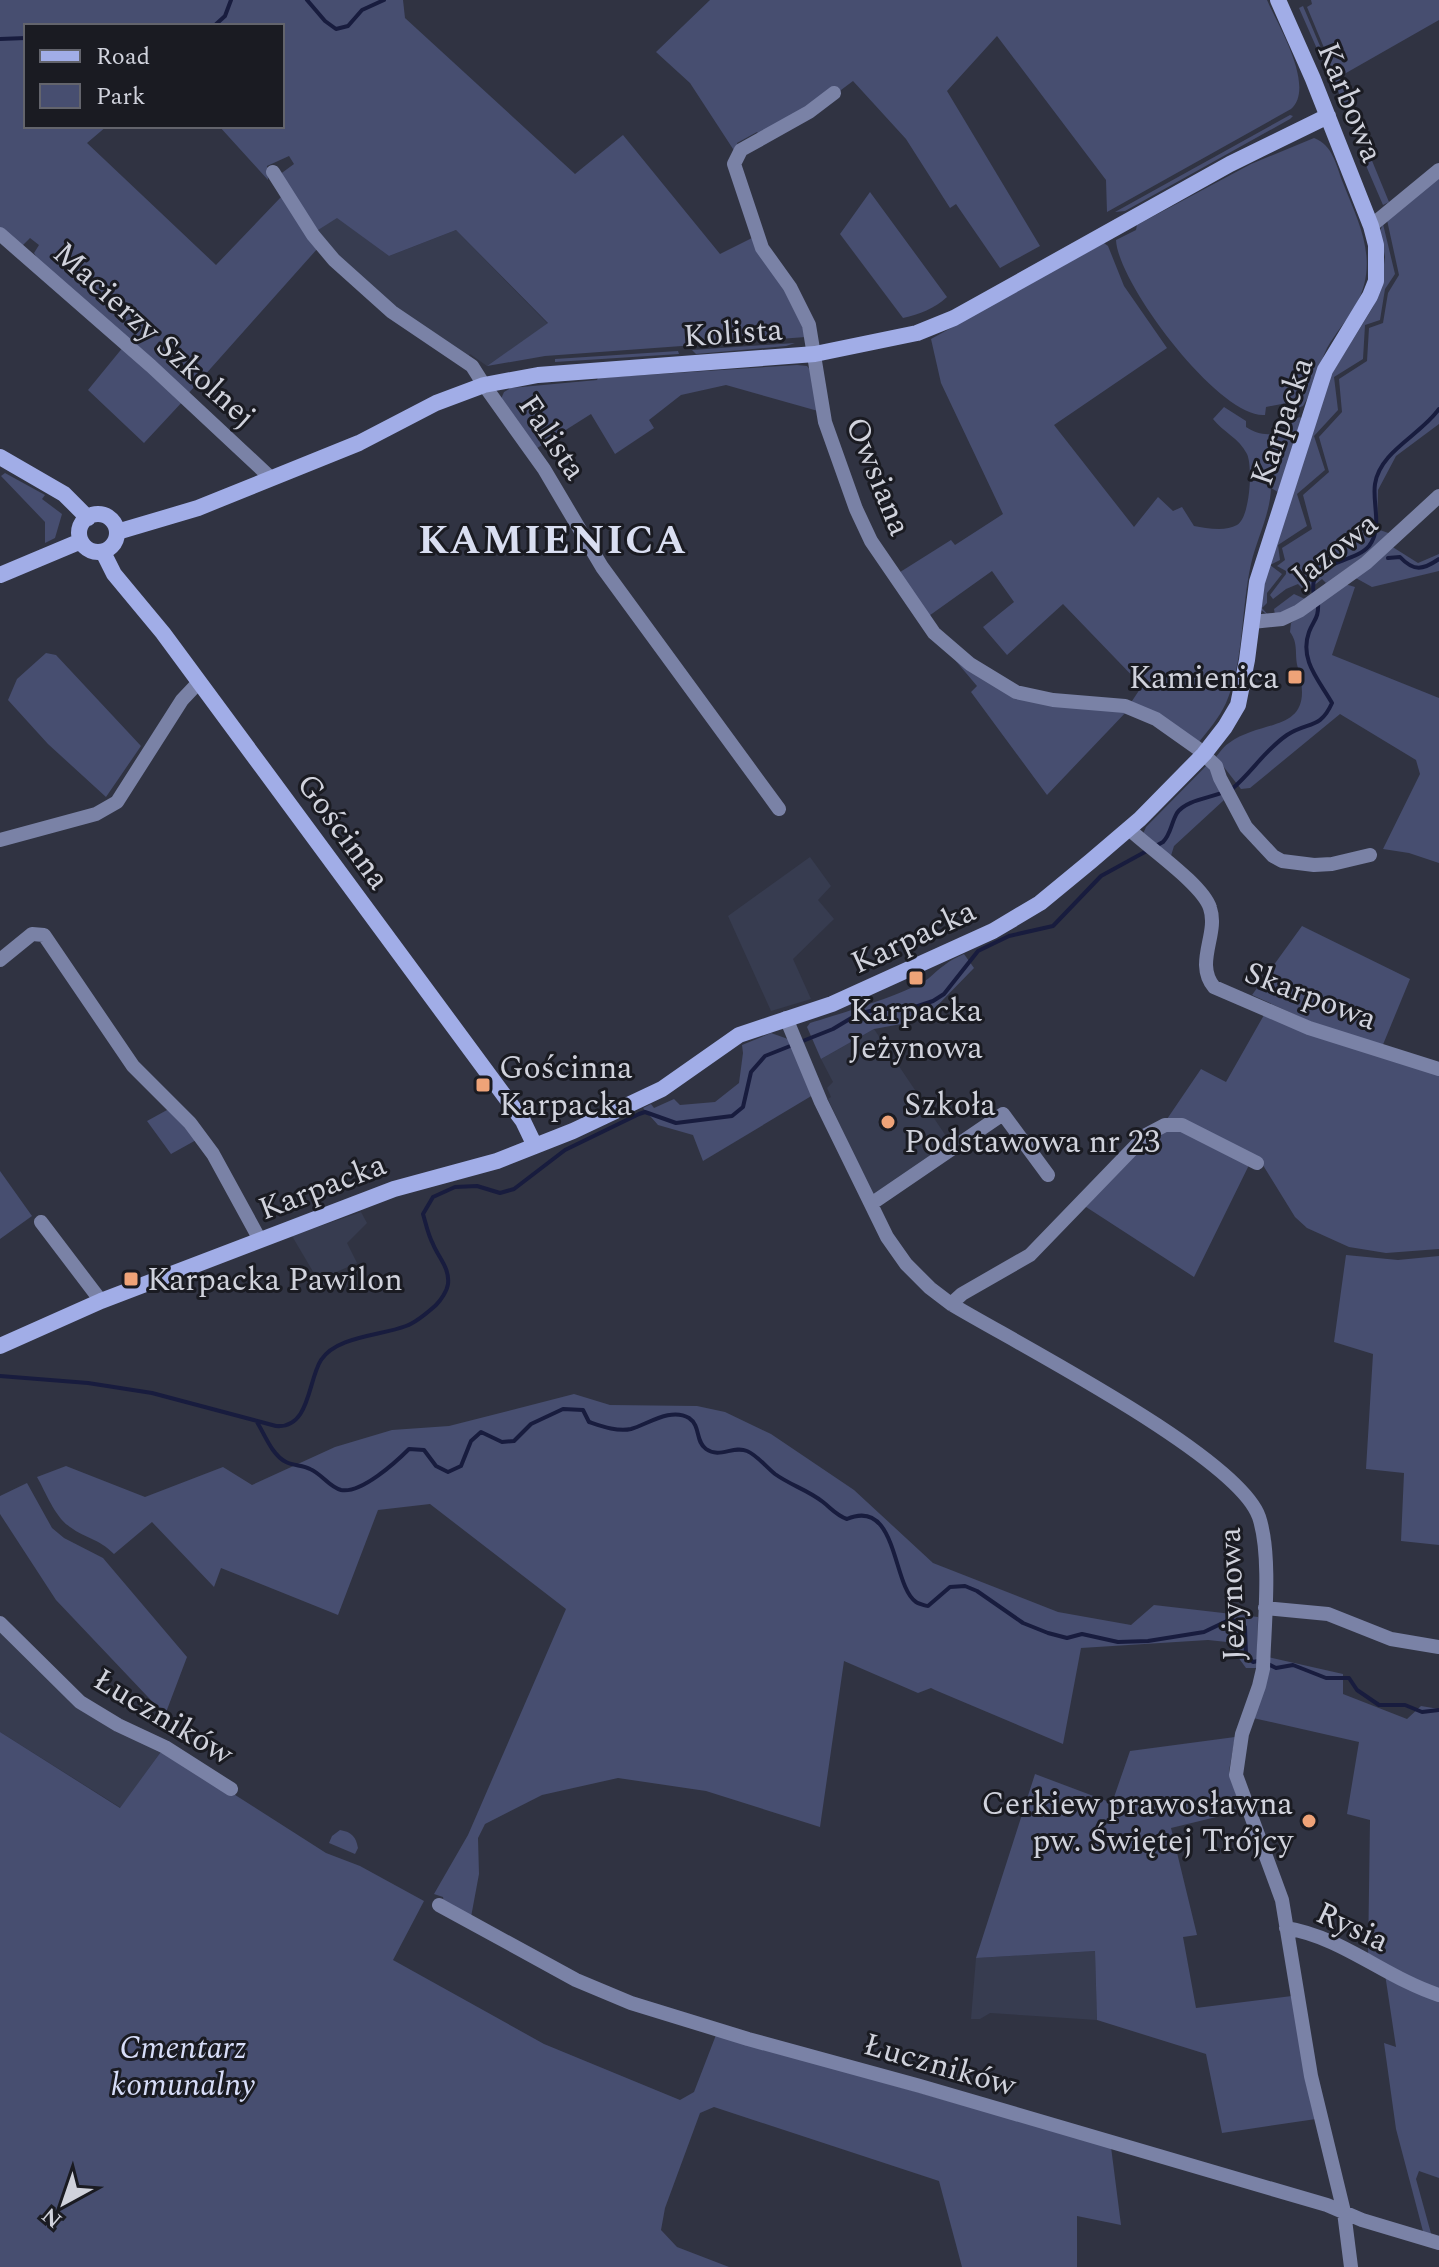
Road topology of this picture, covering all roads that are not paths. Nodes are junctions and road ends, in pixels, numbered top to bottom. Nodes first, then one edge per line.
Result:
1 (1278, 0) edge
2 (834, 93) dead end
3 (1328, 116) junction
4 (1439, 170) edge
5 (273, 172) dead end
6 (1371, 226) junction
7 (0, 234) edge
8 (815, 354) junction
9 (484, 385) junction
10 (2, 463) edge
11 (271, 478) junction
12 (1439, 496) edge
13 (88, 518) junction
14 (117, 532) junction
15 (81, 541) junction
16 (103, 552) junction
17 (0, 575) edge
18 (1252, 622) junction
19 (199, 682) junction
20 (1204, 754) junction
21 (779, 809) dead end
22 (1135, 835) junction
23 (0, 840) edge
24 (1370, 855) dead end
25 (0, 960) edge
26 (786, 1018) junction
27 (1439, 1069) edge
28 (535, 1146) junction
29 (1257, 1163) dead end
30 (1048, 1175) dead end
31 (871, 1204) junction
32 (41, 1222) dead end
33 (260, 1240) junction
34 (101, 1301) junction
35 (951, 1304) junction
36 (0, 1346) edge
37 (1265, 1608) junction
38 (0, 1623) edge
39 (1439, 1647) edge
40 (231, 1789) dead end
41 (439, 1905) dead end
42 (1286, 1928) junction
43 (1439, 1995) edge
44 (1344, 2212) junction
45 (1439, 2243) edge
46 (1351, 2267) edge

1 - 3 street, Karbowa
2 - 8 street, Owsiana
3 - 6 street, Karbowa
3 - 8 street, Kolista
4 - 6 street
5 - 9 street, Falista
6 - 18 street, Karpacka
7 - 11 street, Macierzy Szkolnej
8 - 9 street, Kolista
8 - 20 street, Owsiana
9 - 11 street, Kolista
9 - 21 street, Falista
10 - 13 street
11 - 14 street, Kolista
12 - 18 street, Jazowa
13 - 14 street
13 - 15 street
14 - 16 street
15 - 16 street
15 - 17 street
16 - 19 street, Gościnna
18 - 20 street, Karpacka
19 - 23 street
19 - 28 street, Gościnna
20 - 22 street, Karpacka
20 - 24 street
22 - 26 street, Karpacka
22 - 27 street, Skarpowa
25 - 33 street
26 - 28 street, Karpacka
26 - 31 street, Jeżynowa
28 - 33 street, Karpacka
29 - 35 street
30 - 31 street
31 - 35 street, Jeżynowa
32 - 34 street
33 - 34 street, Karpacka
34 - 36 street, Karpacka
35 - 37 street, Jeżynowa
37 - 39 street
37 - 42 street, Jeżynowa
38 - 40 street, Łuczników
41 - 44 street, Łuczników
42 - 43 street, Rysia
42 - 44 street, Jeżynowa
44 - 45 street, Łuczników
44 - 46 street, Jeżynowa

